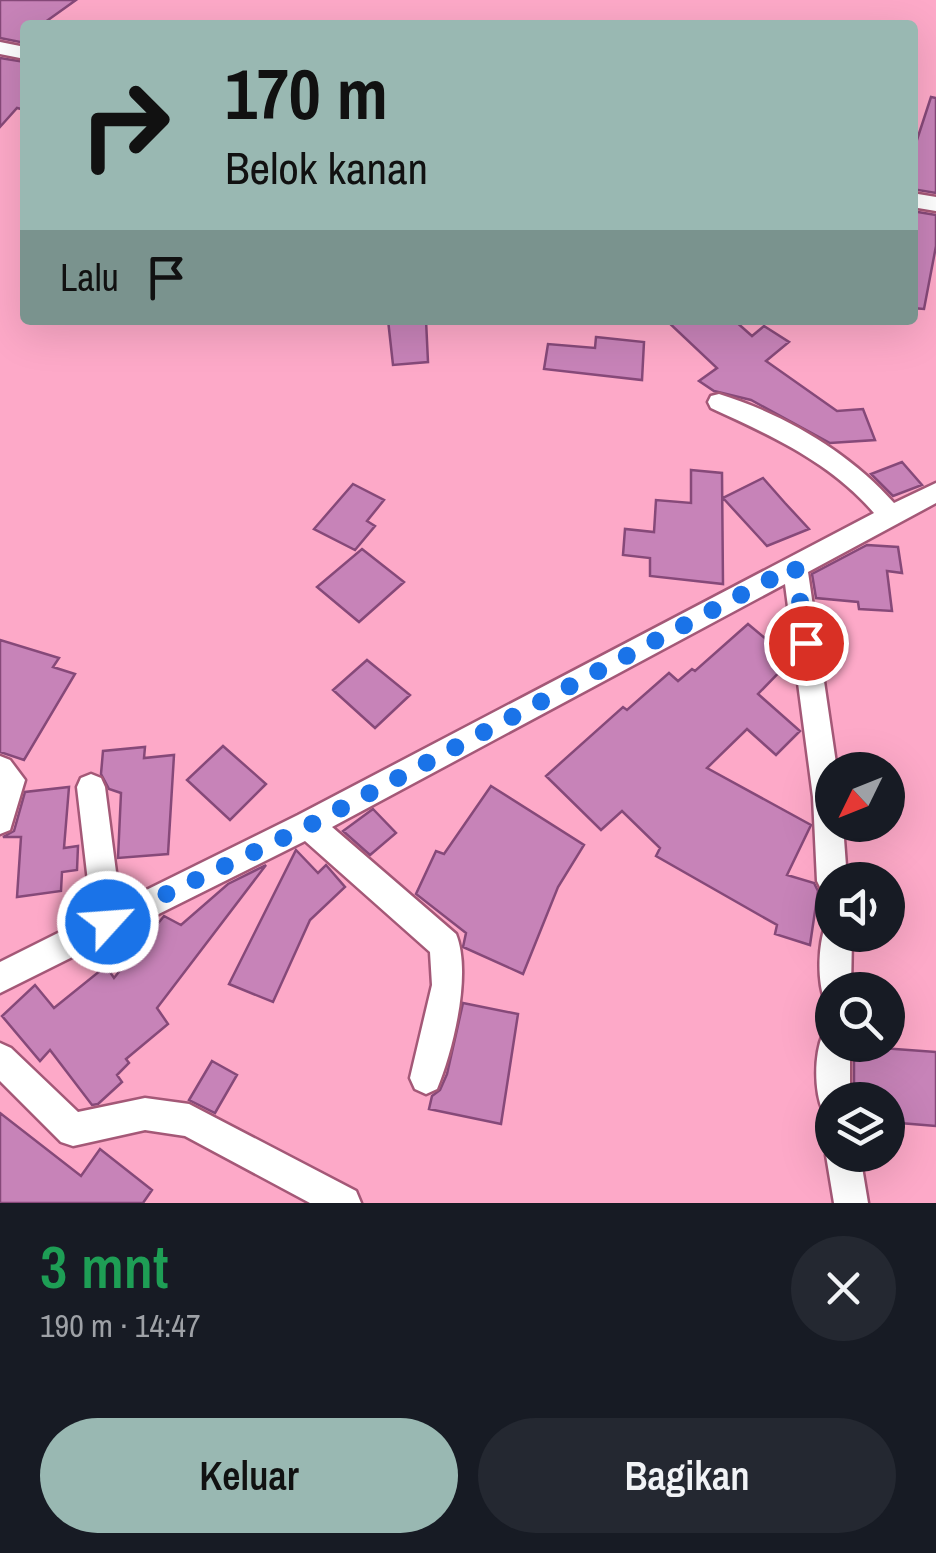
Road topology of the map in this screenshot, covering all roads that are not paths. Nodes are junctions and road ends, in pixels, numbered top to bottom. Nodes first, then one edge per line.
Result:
1 (720, 402) dead end
2 (936, 492) edge
3 (890, 515) junction
4 (795, 566) junction
5 (0, 770) edge
6 (90, 787) dead end
7 (0, 820) edge
8 (308, 826) junction
9 (831, 862) edge
10 (108, 922) junction
11 (0, 978) edge
12 (0, 1060) edge
13 (426, 1078) dead end
14 (845, 1172) edge
15 (344, 1203) edge
16 (850, 1203) edge

1 - 3 street
2 - 3 street
3 - 4 street
4 - 8 street
4 - 9 street
5 - 7 street
6 - 10 street
8 - 10 street
8 - 13 street
10 - 11 street
12 - 15 street
14 - 16 street

